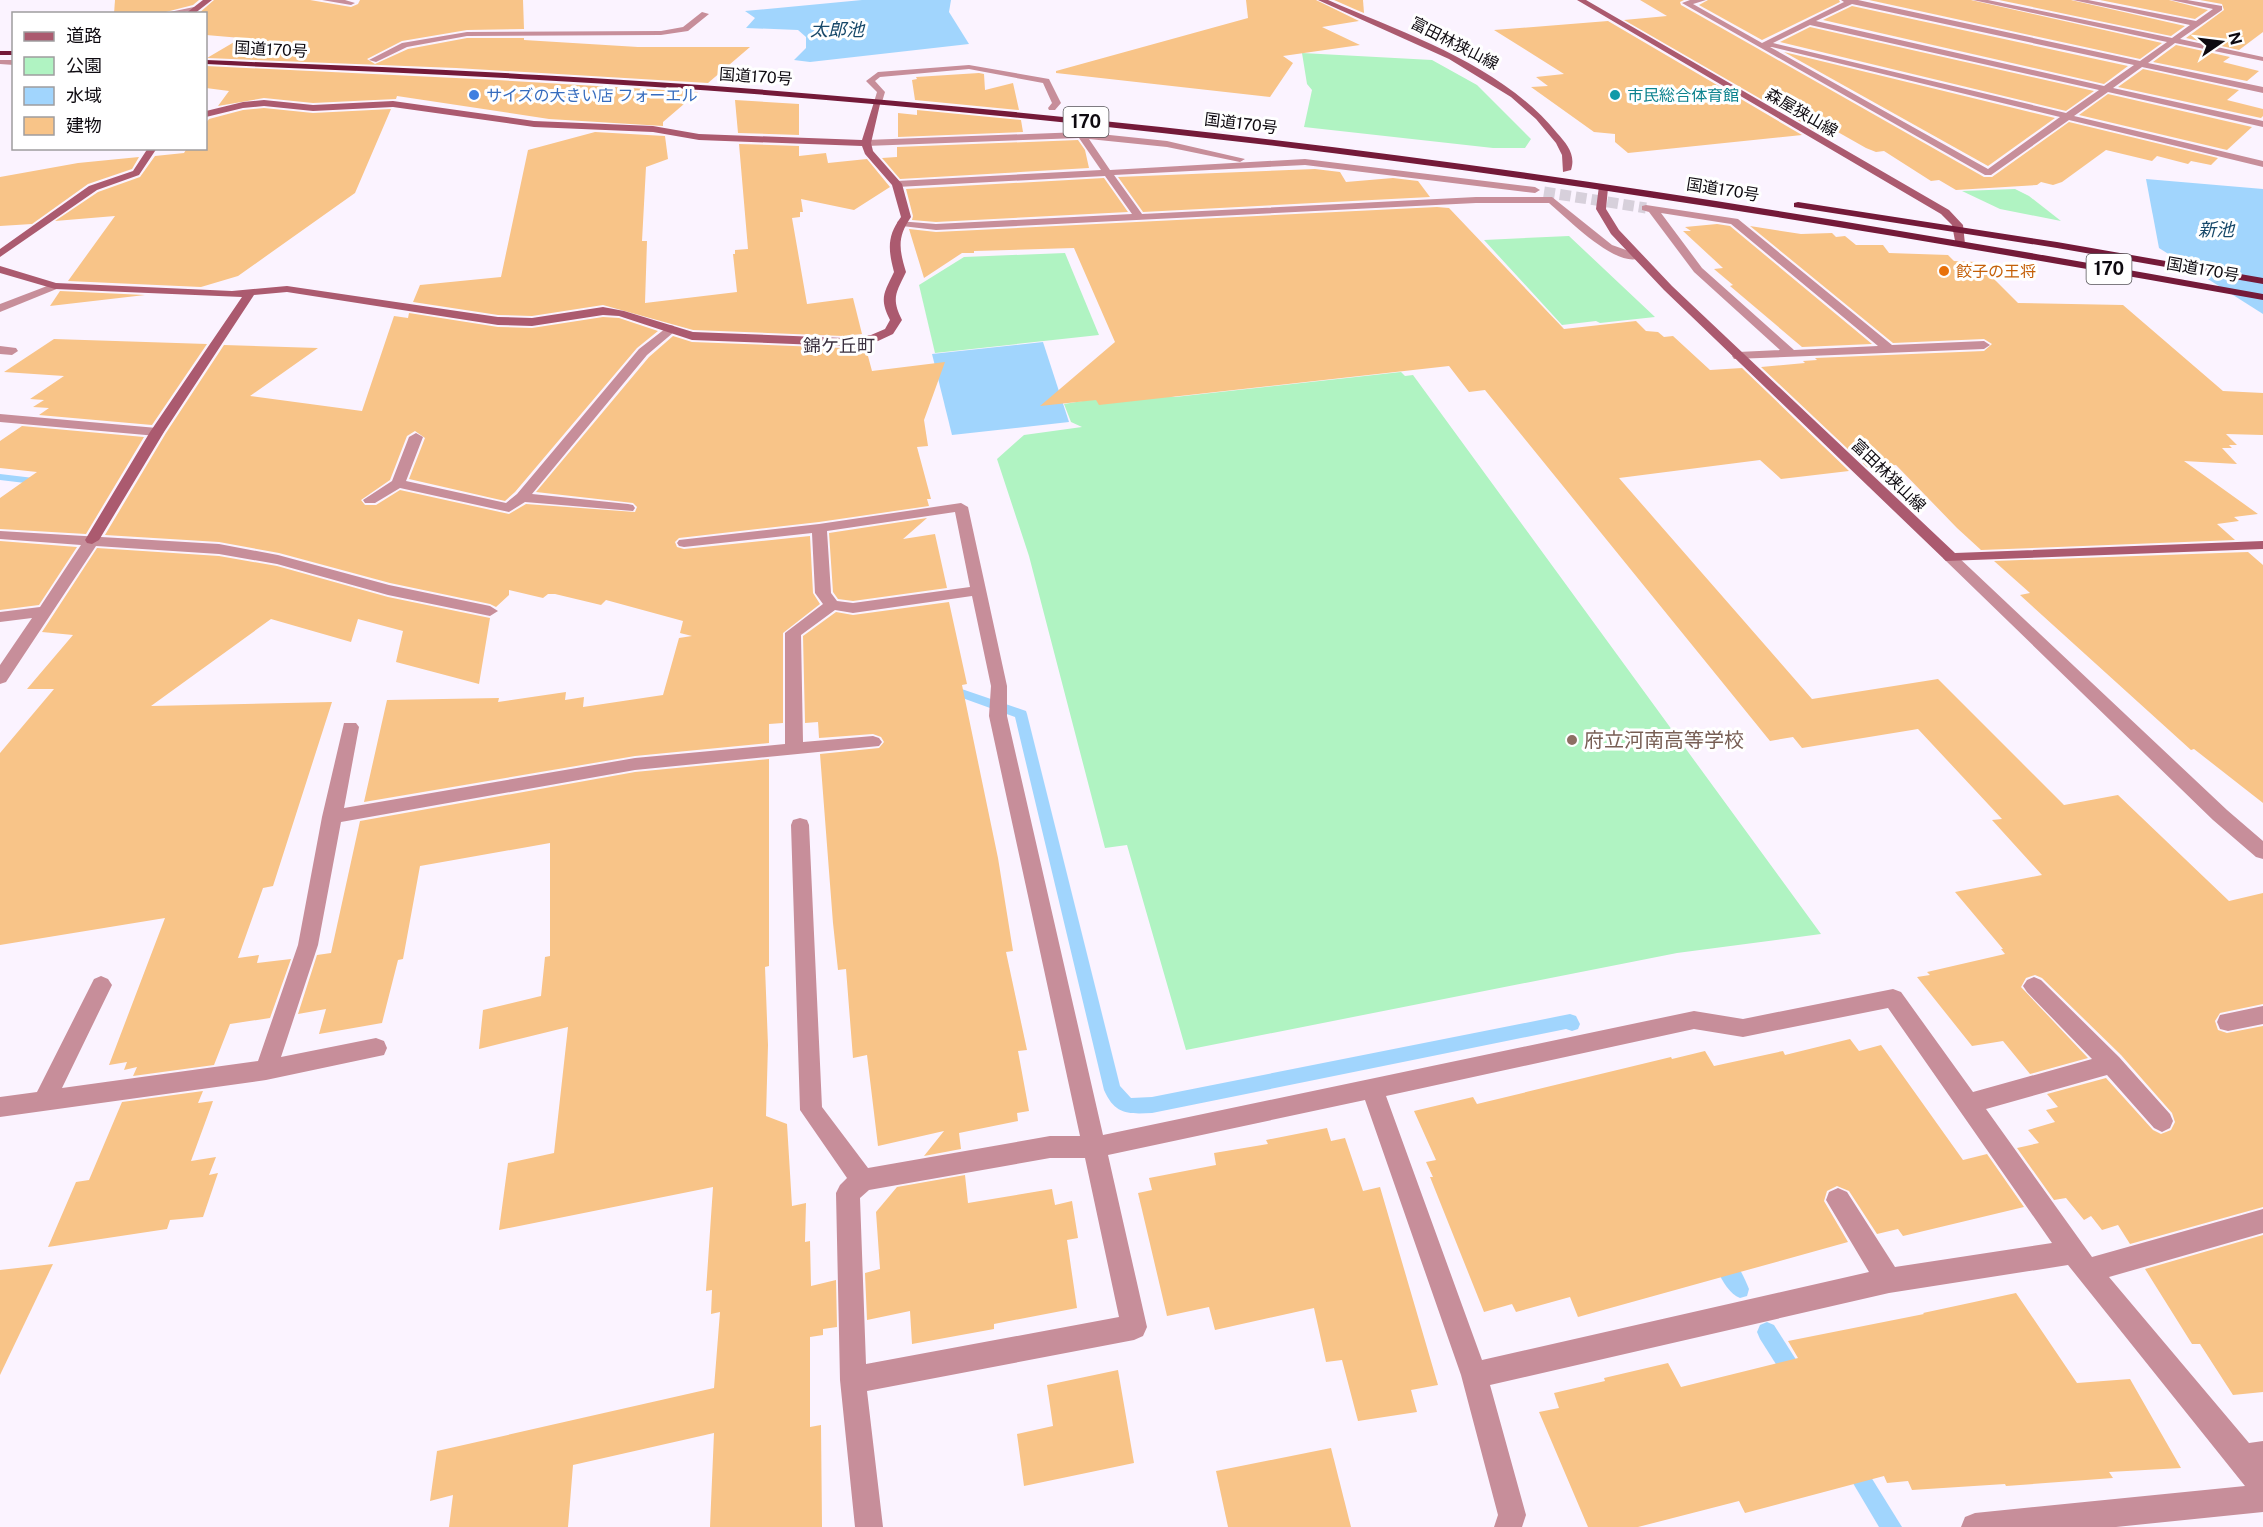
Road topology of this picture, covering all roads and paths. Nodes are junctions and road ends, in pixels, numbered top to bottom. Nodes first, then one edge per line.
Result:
1 (208, 0) edge
2 (326, 0) edge
3 (1322, 0) edge
4 (1581, 0) edge
5 (1702, 0) edge
6 (1850, 0) edge
7 (1977, 0) edge
8 (2077, 0) edge
9 (2175, 0) edge
10 (351, 3) dead end
11 (191, 11) edge
12 (705, 14) dead end
13 (1809, 22) junction
14 (2198, 24) junction
15 (2174, 40) junction
16 (1762, 44) junction
17 (207, 52) edge
18 (2263, 59) edge
19 (374, 60) junction
20 (207, 62) edge
21 (2141, 64) junction
22 (2106, 89) junction
23 (2263, 90) edge
24 (879, 97) junction
25 (1052, 108) junction
26 (207, 114) edge
27 (2067, 116) junction
28 (2263, 124) edge
29 (1081, 135) junction
30 (866, 143) junction
31 (152, 150) edge
32 (1496, 161) dead end
33 (1262, 163) junction
34 (2263, 164) edge
35 (1555, 169) dead end
36 (1566, 170) junction
37 (1578, 172) dead end
38 (1110, 174) junction
39 (1440, 180) junction
40 (897, 184) junction
41 (1603, 188) junction
42 (1544, 192) tunnel mouth
43 (1476, 200) junction
44 (1793, 204) dead end
45 (1139, 217) junction
46 (902, 223) junction
47 (1961, 230) junction
48 (1960, 244) junction
49 (0, 254) edge
50 (1638, 256) junction
51 (0, 269) edge
52 (2263, 281) edge
53 (55, 286) junction
54 (250, 293) junction
55 (2260, 297) edge
56 (0, 308) edge
57 (670, 329) junction
58 (1984, 345) dead end
59 (1890, 350) junction
60 (1789, 352) junction
61 (1738, 356) junction
62 (0, 418) edge
63 (157, 432) junction
64 (416, 437) dead end
65 (398, 483) junction
66 (522, 497) junction
67 (370, 501) dead end
68 (628, 508) dead end
69 (819, 528) junction
70 (0, 535) edge
71 (92, 540) junction
72 (684, 543) dead end
73 (2263, 544) edge
74 (1951, 558) junction
75 (980, 590) junction
76 (825, 610) junction
77 (45, 611) junction
78 (490, 611) dead end
79 (0, 617) edge
80 (0, 678) edge
81 (350, 727) dead end
82 (873, 742) dead end
83 (794, 749) junction
84 (331, 817) junction
85 (800, 825) dead end
86 (2263, 852) edge
87 (101, 985) dead end
88 (2034, 986) dead end
89 (2263, 1016) edge
90 (2228, 1022) dead end
91 (376, 1048) dead end
92 (2111, 1064) junction
93 (266, 1070) junction
94 (1372, 1089) junction
95 (44, 1101) junction
96 (1968, 1104) junction
97 (0, 1107) edge
98 (2162, 1121) dead end
99 (1095, 1147) junction
100 (863, 1180) junction
101 (1838, 1200) dead end
102 (2263, 1221) edge
103 (2080, 1261) junction
104 (1888, 1280) junction
105 (1474, 1375) junction
106 (853, 1380) junction
107 (2253, 1457) edge
108 (2263, 1487) edge
109 (2263, 1498) edge
110 (869, 1527) edge
111 (1508, 1527) edge
112 (1975, 1527) edge

1 - 11 street
2 - 10 street
3 - 36 street, 富田林狭山線
4 - 47 street, 森屋狭山線
5 - 16 street
6 - 13 street
6 - 21 street
7 - 15 street
8 - 14 street
9 - 14 street
12 - 19 street
13 - 16 street
13 - 22 street
14 - 15 street
15 - 18 street
15 - 21 street
16 - 27 street
16 - 27 street
17 - 19 highway, 国道170号 / 170
19 - 24 highway, 国道170号 / 170
20 - 24 highway, 国道170号 / 170
21 - 22 street
21 - 23 street
22 - 27 street
22 - 28 street
24 - 25 highway, 国道170号 / 170
24 - 25 street
24 - 30 street
24 - 41 highway, 国道170号 / 170
25 - 32 highway, 国道170号 / 170
26 - 30 street
27 - 34 street
29 - 30 street
29 - 33 street
29 - 38 street
30 - 40 street
31 - 49 street
33 - 38 street
33 - 39 street
35 - 36 highway
36 - 37 highway
38 - 40 street
38 - 45 street
39 - 42 street
39 - 43 street
40 - 46 street
41 - 48 highway, 国道170号 / 170
41 - 50 street, 富田林狭山線
43 - 45 street
43 - 50 street
44 - 47 highway, 国道170号 / 170
45 - 46 street
46 - 57 street
47 - 48 street
47 - 52 highway, 国道170号 / 170
48 - 55 highway, 国道170号 / 170
50 - 61 street, 富田林狭山線
51 - 53 street
53 - 54 street
53 - 56 street
54 - 57 street
54 - 63 street
57 - 66 street
58 - 59 street
59 - 60 street
59 - 60 street
60 - 61 street
61 - 74 street, 富田林狭山線
62 - 63 street
63 - 71 street
64 - 65 street
65 - 66 street
65 - 67 street
66 - 68 street
69 - 72 street
69 - 75 street
69 - 76 street
70 - 71 street
71 - 77 street
71 - 78 street
73 - 74 street
74 - 86 street
75 - 76 street
75 - 99 street
76 - 83 street
77 - 79 street
77 - 80 street
81 - 84 street
82 - 83 street
83 - 84 street
84 - 93 street
85 - 100 street
87 - 95 street
88 - 92 street
89 - 90 street
91 - 93 street
92 - 96 street
92 - 98 street
93 - 95 street
94 - 96 street
94 - 99 street
94 - 105 street
95 - 97 street
96 - 103 street
99 - 100 street
99 - 106 street
100 - 106 street
101 - 104 street
102 - 103 street
103 - 104 street
103 - 107 street
104 - 105 street
105 - 111 street
106 - 110 street
107 - 108 street
109 - 112 street

